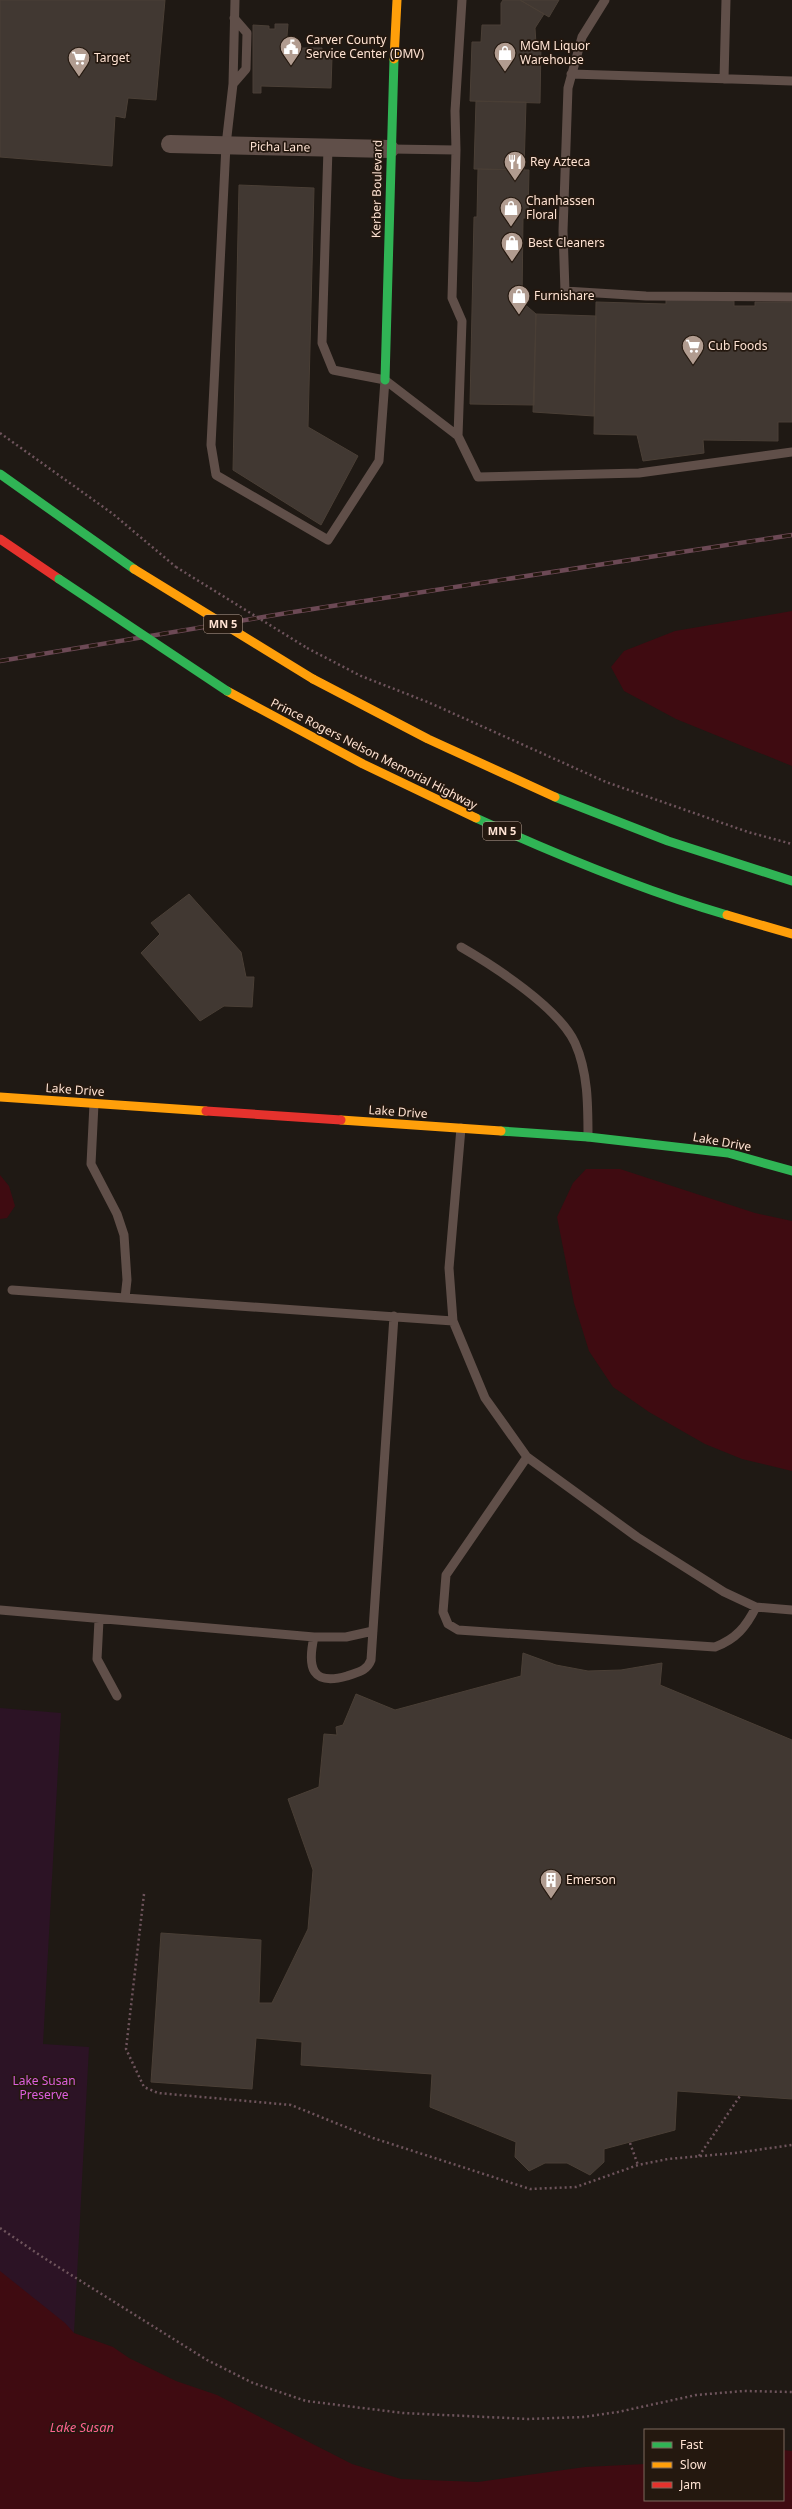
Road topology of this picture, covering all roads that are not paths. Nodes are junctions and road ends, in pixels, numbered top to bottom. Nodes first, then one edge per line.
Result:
1 (235, 0) edge
2 (397, 0) edge
3 (462, 0) edge
4 (605, 0) edge
5 (726, 0) edge
6 (234, 18) junction
7 (571, 74) junction
8 (724, 79) junction
9 (792, 81) edge
10 (233, 84) junction
11 (170, 144) dead end
12 (226, 145) junction
13 (328, 148) junction
14 (390, 149) junction
15 (456, 150) junction
16 (792, 296) edge
17 (385, 380) junction
18 (458, 436) junction
19 (792, 452) edge
20 (0, 474) edge
21 (0, 539) edge
22 (792, 880) edge
23 (792, 934) edge
24 (461, 947) dead end
25 (0, 1097) edge
26 (94, 1103) junction
27 (461, 1128) junction
28 (588, 1137) junction
29 (792, 1171) edge
30 (12, 1290) dead end
31 (125, 1298) junction
32 (394, 1316) junction
33 (453, 1321) junction
34 (527, 1457) junction
35 (756, 1608) junction
36 (0, 1610) edge
37 (792, 1610) edge
38 (99, 1620) junction
39 (373, 1631) junction
40 (314, 1637) junction
41 (117, 1696) dead end

1 - 6 lane
2 - 14 main road, Kerber Boulevard
3 - 15 lane
4 - 7 lane
5 - 8 lane
6 - 10 lane
6 - 10 lane
7 - 8 lane
7 - 16 lane
8 - 9 lane
10 - 12 lane
11 - 12 street, Picha Lane
12 - 13 street, Picha Lane
12 - 17 lane
13 - 14 street, Picha Lane
13 - 17 lane
14 - 15 lane
14 - 17 main road, Kerber Boulevard
15 - 18 lane
17 - 18 lane
18 - 19 lane
20 - 22 main road, MN 5, bridge
21 - 23 main road, Prince Rogers Nelson Memorial Highway / MN 5, bridge
24 - 28 lane
25 - 26 main road, Lake Drive
26 - 27 main road, Lake Drive
26 - 31 lane
27 - 28 main road, Lake Drive
27 - 33 lane
28 - 29 main road, Lake Drive
30 - 31 lane
31 - 32 lane
32 - 33 lane
32 - 39 lane
33 - 34 lane
34 - 35 lane
34 - 35 lane
35 - 37 lane
36 - 38 lane
38 - 40 lane
38 - 41 lane
39 - 40 lane
39 - 40 lane

